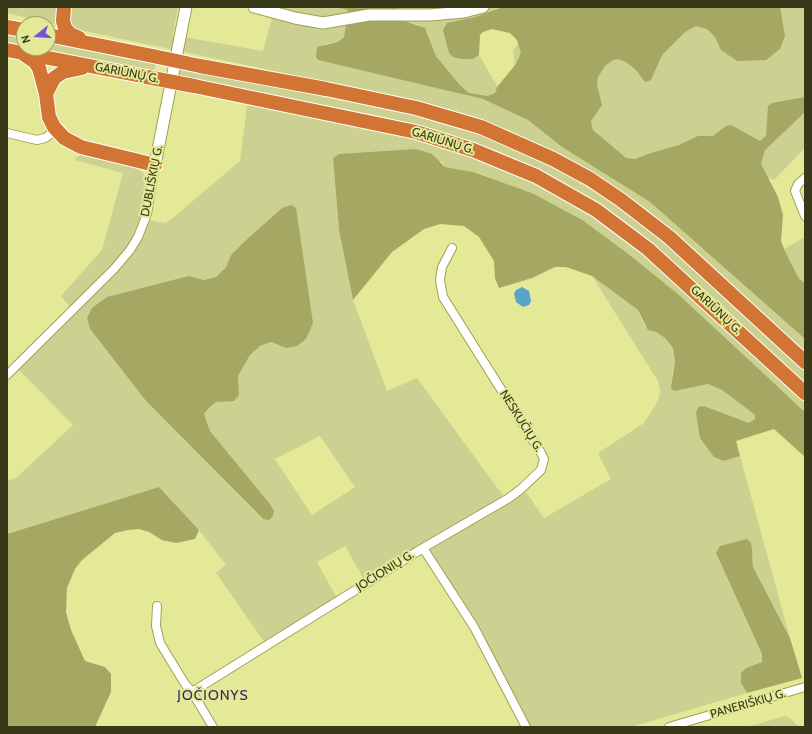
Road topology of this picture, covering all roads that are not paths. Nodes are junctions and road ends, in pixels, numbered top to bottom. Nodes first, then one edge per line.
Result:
1 (64, 7) edge
2 (186, 7) edge
3 (254, 7) edge
4 (483, 7) edge
5 (56, 22) edge
6 (56, 37) edge
7 (89, 43) junction
8 (26, 56) edge
9 (37, 56) edge
10 (93, 67) junction
11 (46, 94) junction
12 (56, 130) junction
13 (7, 133) edge
14 (155, 164) junction
15 (805, 178) edge
16 (805, 216) edge
17 (452, 248) dead end
18 (805, 362) edge
19 (7, 375) edge
20 (805, 393) edge
21 (423, 548) junction
22 (158, 606) dead end
23 (805, 687) edge
24 (192, 692) junction
25 (213, 727) edge
26 (526, 727) edge
27 (669, 727) edge

1 - 5 highway
1 - 7 highway
2 - 14 street, DUBLIŠKIŲ G.
3 - 4 street
6 - 7 highway, GARIŪNŲ G.
7 - 18 highway, GARIŪNŲ G., bridge
8 - 11 highway
9 - 10 highway, GARIŪNŲ G.
10 - 11 highway
10 - 20 highway, GARIŪNŲ G., bridge
11 - 12 highway
12 - 13 street
12 - 14 highway
14 - 19 street, DUBLIŠKIŲ G.
15 - 16 street
17 - 21 street, NESKUČIŲ G.
21 - 24 street, JOČIONIŲ G.
21 - 26 street, JOČIONIŲ G.
22 - 24 street
23 - 27 street, PANERIŠKIŲ G.
24 - 25 street

